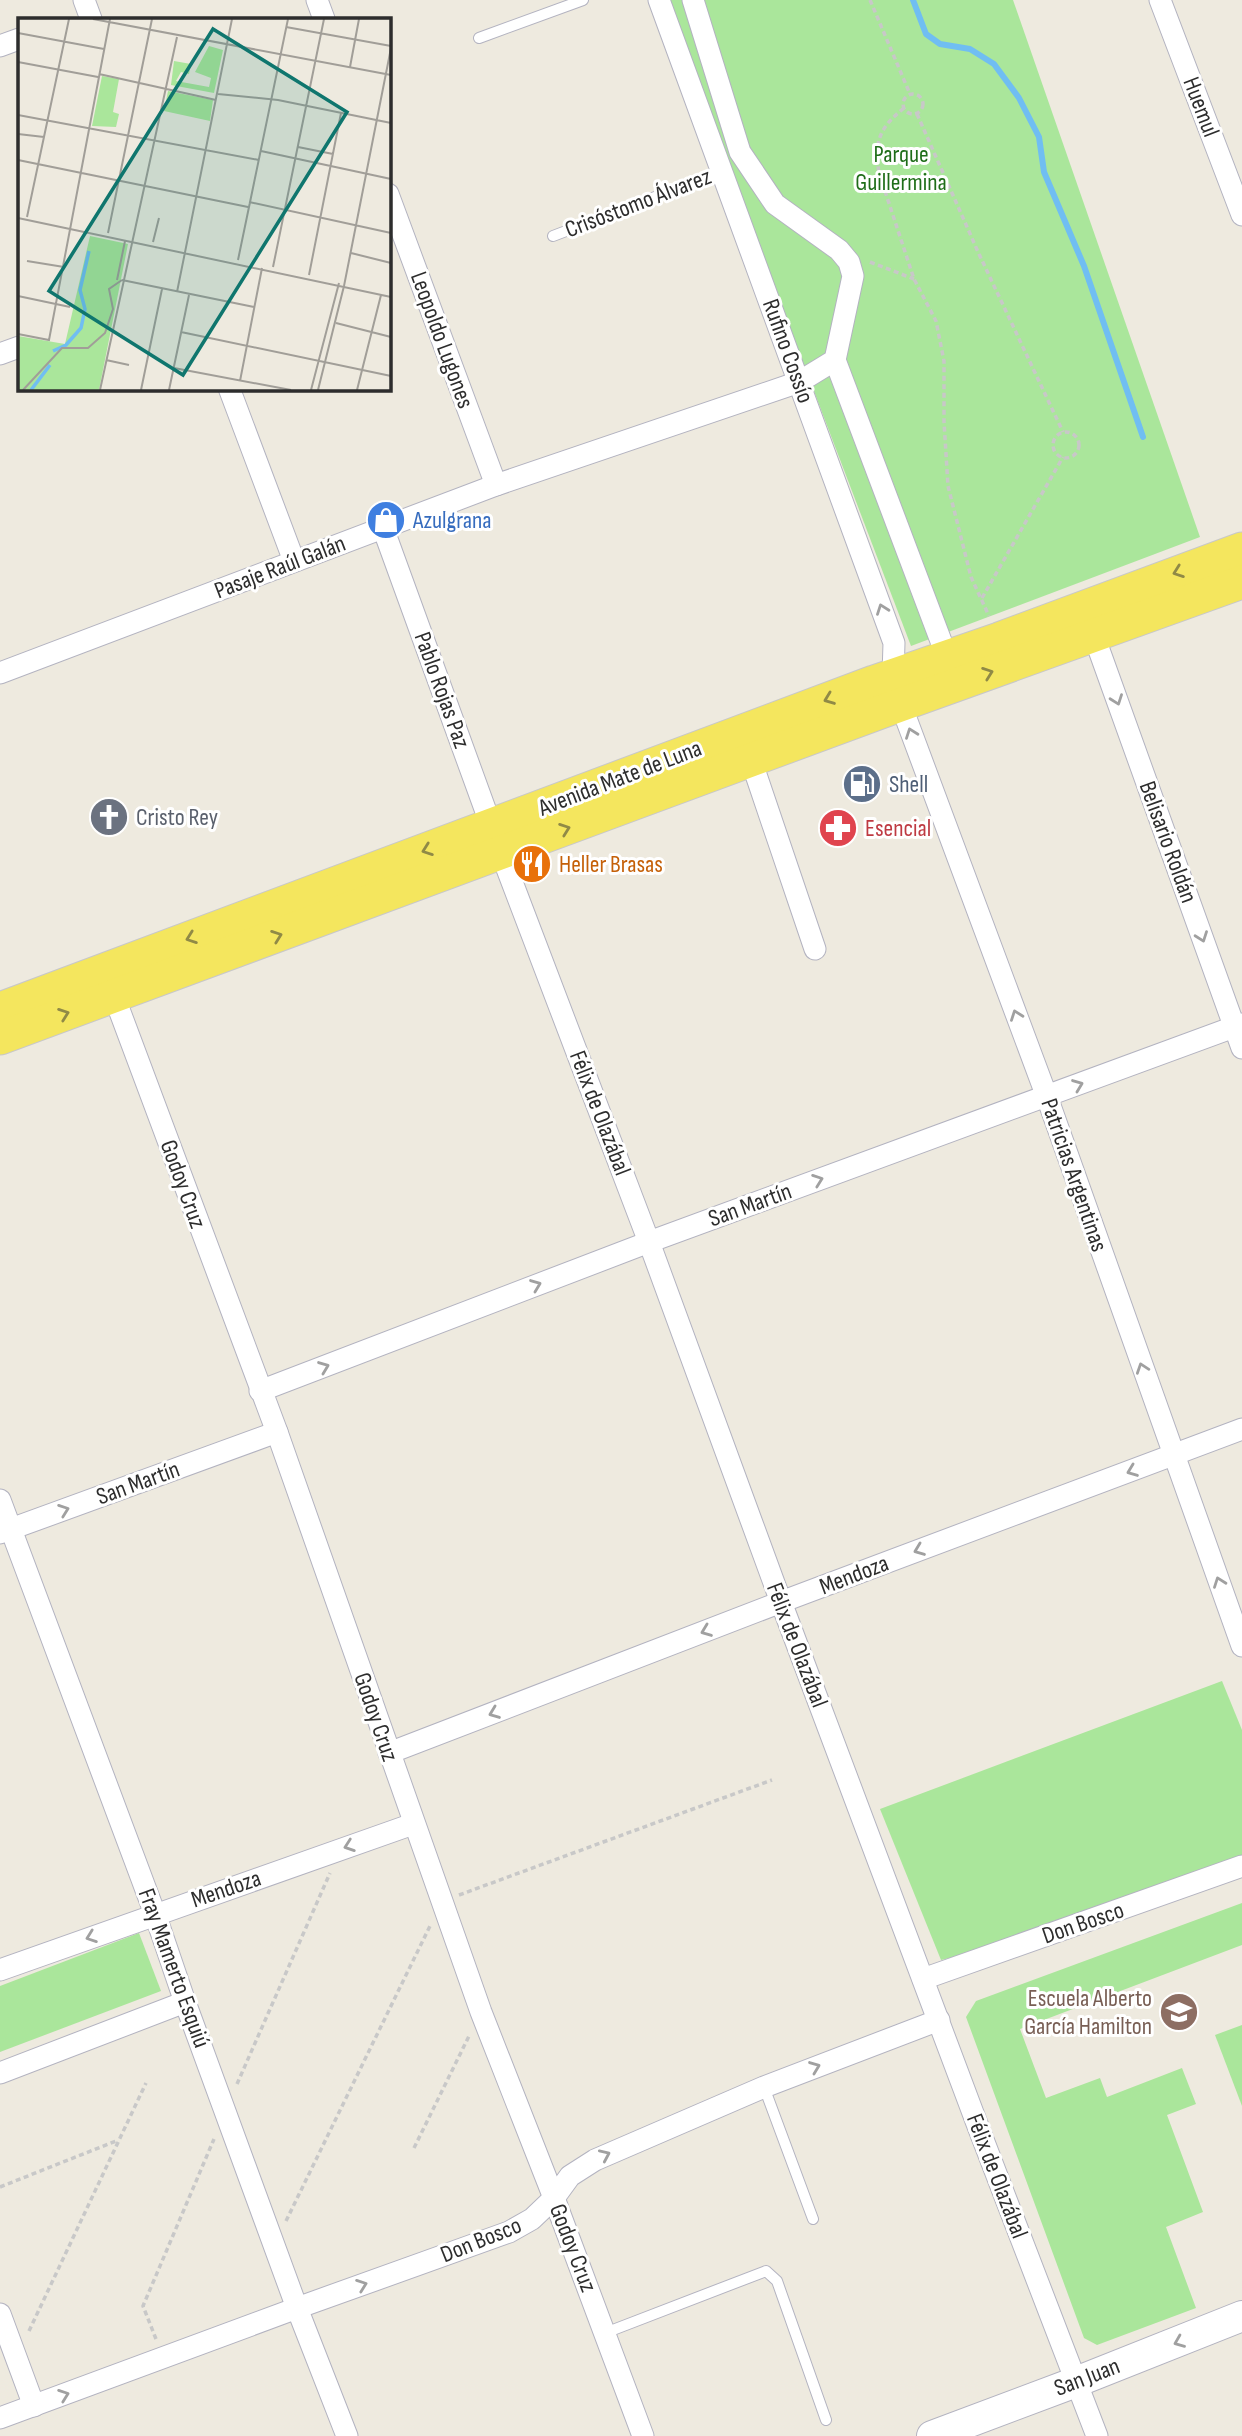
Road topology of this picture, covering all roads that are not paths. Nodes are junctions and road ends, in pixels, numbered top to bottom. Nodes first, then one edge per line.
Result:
1 (317, 0) edge
2 (583, 0) edge
3 (659, 0) edge
4 (693, 0) edge
5 (1160, 0) edge
6 (324, 18) edge
7 (18, 38) edge
8 (479, 38) dead end
9 (0, 46) edge
10 (723, 171) junction
11 (390, 199) edge
12 (1242, 215) edge
13 (553, 236) dead end
14 (18, 346) edge
15 (0, 354) edge
16 (835, 360) junction
17 (799, 382) junction
18 (230, 390) edge
19 (496, 485) junction
20 (383, 528) junction
21 (1242, 549) edge
22 (294, 561) junction
23 (1242, 582) edge
24 (1094, 636) junction
25 (947, 657) junction
26 (0, 673) edge
27 (897, 690) junction
28 (751, 760) junction
29 (496, 839) junction
30 (816, 949) dead end
31 (114, 996) junction
32 (0, 1009) edge
33 (1238, 1025) edge
34 (0, 1038) edge
35 (1242, 1048) edge
36 (1047, 1097) junction
37 (649, 1242) junction
38 (260, 1391) junction
39 (1242, 1429) edge
40 (277, 1432) junction
41 (1172, 1455) junction
42 (0, 1500) edge
43 (5, 1531) edge
44 (781, 1602) junction
45 (1242, 1646) edge
46 (389, 1754) junction
47 (413, 1824) junction
48 (1242, 1866) edge
49 (155, 1914) junction
50 (0, 1970) edge
51 (923, 1979) junction
52 (185, 2002) junction
53 (939, 2020) junction
54 (0, 2073) edge
55 (764, 2087) junction
56 (554, 2198) junction
57 (813, 2219) dead end
58 (298, 2308) junction
59 (0, 2314) edge
60 (1242, 2316) edge
61 (604, 2333) junction
62 (1076, 2382) junction
63 (34, 2406) junction
64 (0, 2418) edge
65 (826, 2420) dead end
66 (347, 2436) edge
67 (643, 2436) edge
68 (932, 2436) edge
69 (1097, 2436) edge

1 - 6 street
2 - 8 lane
3 - 10 street, Rufino Cossío
4 - 16 street
5 - 12 street, Huemul
7 - 9 street
10 - 13 lane, Crisóstomo Álvarez
10 - 17 street, Rufino Cossío
11 - 19 street, Leopoldo Lugones
14 - 15 street
16 - 17 street, Pasaje Raúl Galán
16 - 25 street
17 - 19 street, Pasaje Raúl Galán
27 -> 17 street, Rufino Cossío
18 - 22 street
19 - 20 street, Pasaje Raúl Galán
20 - 22 street, Pasaje Raúl Galán
20 - 29 street, Pablo Rojas Paz
21 -> 25 main road, Avenida Mate de Luna
22 - 26 street, Pasaje Raúl Galán
23 - 24 main road, Avenida Mate de Luna
27 -> 24 main road, Avenida Mate de Luna
24 -> 33 street, Belisario Roldán
25 - 27 main road, Avenida Mate de Luna
27 - 28 main road, Avenida Mate de Luna
27 -> 29 main road, Avenida Mate de Luna
36 -> 27 street, Patricias Argentinas
29 -> 28 main road, Avenida Mate de Luna
28 - 30 street
31 -> 29 main road, Avenida Mate de Luna
29 -> 32 main road, Avenida Mate de Luna
29 - 37 street, Félix de Olazábal
34 -> 31 main road, Avenida Mate de Luna
31 - 38 street, Godoy Cruz
33 - 35 street, Belisario Roldán
36 -> 33 street, San Martín
37 -> 36 street, San Martín
41 -> 36 street, Patricias Argentinas
38 -> 37 street, San Martín
37 - 44 street, Félix de Olazábal
38 - 40 street, Godoy Cruz
39 - 41 street, Mendoza
43 -> 40 street, San Martín
40 - 46 street, Godoy Cruz
41 -> 44 street, Mendoza
45 -> 41 street, Patricias Argentinas
42 - 43 street, Fray Mamerto Esquiú
43 - 49 street, Fray Mamerto Esquiú
44 -> 46 street, Mendoza
44 - 51 street, Félix de Olazábal
46 - 47 street, Godoy Cruz
47 -> 49 street, Mendoza
47 - 56 street, Godoy Cruz
48 - 51 street, Don Bosco
49 -> 50 street, Mendoza
49 - 52 street, Fray Mamerto Esquiú
51 - 53 street, Félix de Olazábal
52 - 54 street
52 - 58 street, Fray Mamerto Esquiú
55 -> 53 street, Don Bosco
53 - 62 street, Félix de Olazábal
56 -> 55 street, Don Bosco
55 - 57 lane
58 -> 56 street, Don Bosco
56 - 61 street, Godoy Cruz
63 -> 58 street, Don Bosco
58 - 66 street, Fray Mamerto Esquiú
59 - 63 street
60 -> 62 street, San Juan
61 - 65 lane
61 - 67 street, Godoy Cruz
62 - 68 street, San Juan
62 - 69 street, Félix de Olazábal
63 - 64 street, Don Bosco

